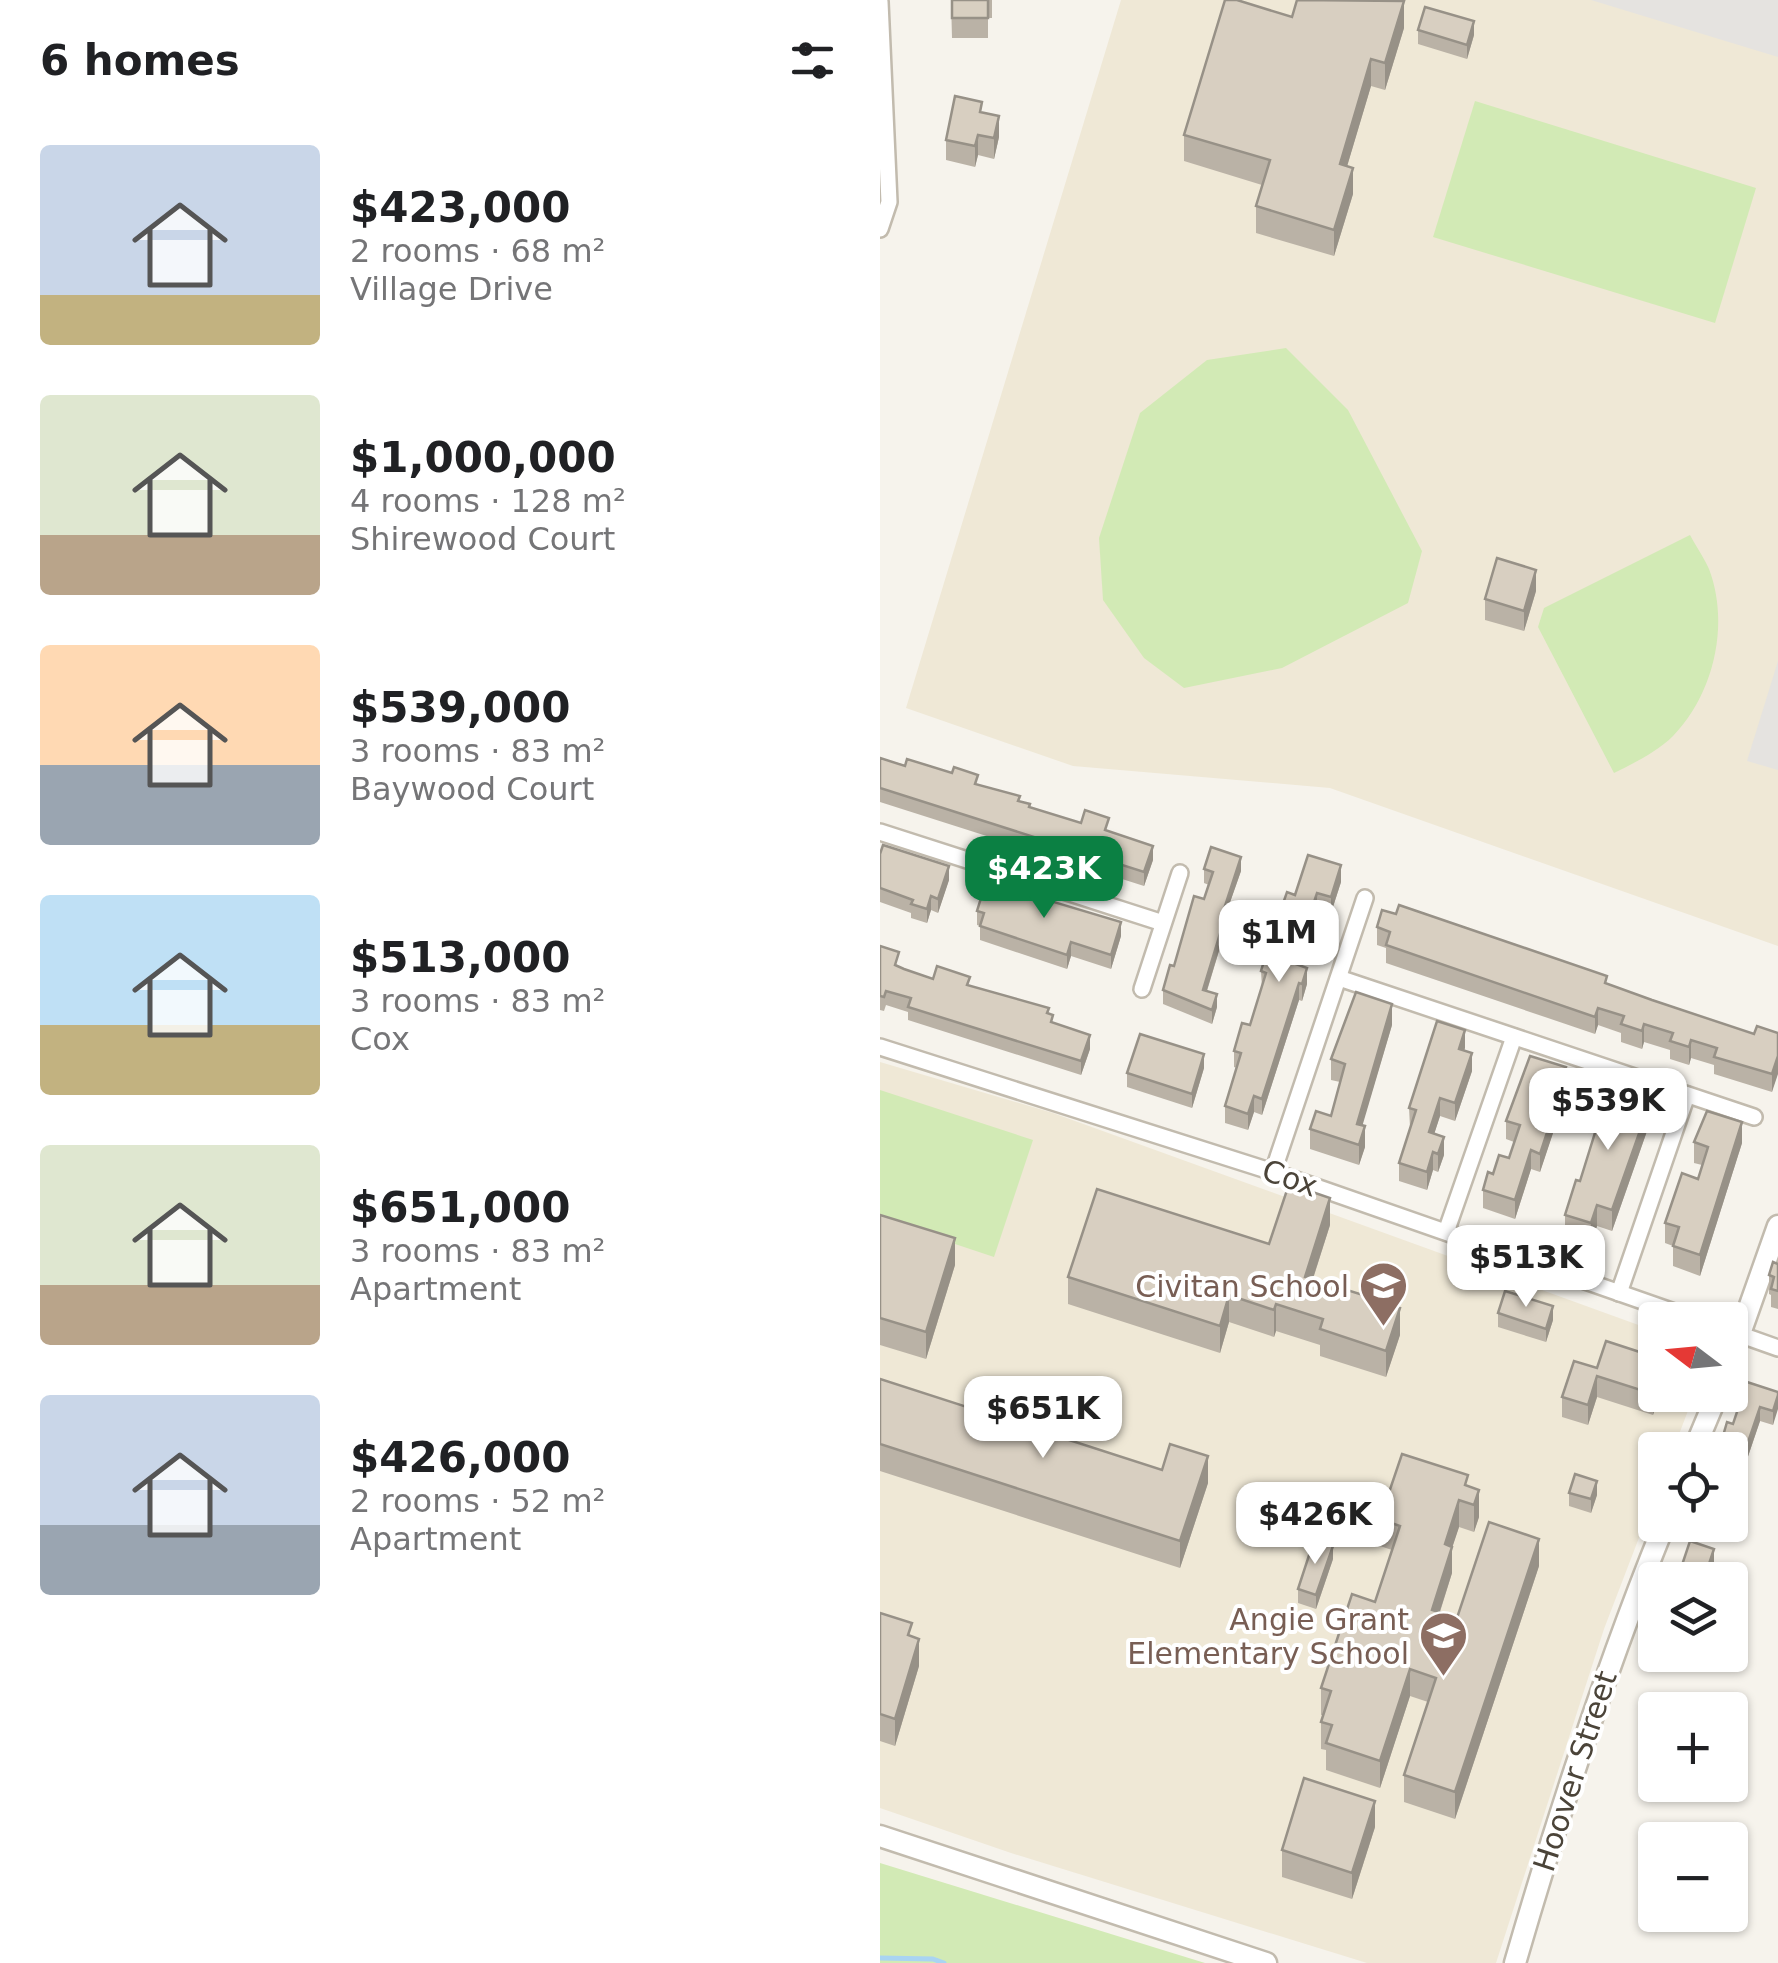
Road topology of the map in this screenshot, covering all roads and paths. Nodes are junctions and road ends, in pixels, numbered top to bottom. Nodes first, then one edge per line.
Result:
1 (880, 2) edge
2 (881, 82) edge
3 (880, 230) edge
4 (880, 832) edge
5 (1180, 873) dead end
6 (1365, 898) dead end
7 (1163, 923) junction
8 (1338, 978) junction
9 (1142, 989) dead end
10 (1514, 1037) junction
11 (880, 1047) edge
12 (1686, 1095) junction
13 (1754, 1117) dead end
14 (1274, 1172) junction
15 (1778, 1226) edge
16 (1446, 1232) junction
17 (1619, 1292) junction
18 (1647, 1302) edge
19 (1747, 1302) edge
20 (1748, 1338) edge
21 (1778, 1348) edge
22 (1657, 1542) edge
23 (880, 1836) edge
24 (1266, 1963) edge
25 (1515, 1963) edge

1 - 2 street
2 - 3 street
4 - 7 street
5 - 7 street
6 - 8 street
7 - 9 street
8 - 10 street
8 - 14 street
10 - 12 street
10 - 16 street
11 - 14 street, Cox
12 - 13 street
12 - 17 street
14 - 16 street, Cox
15 - 19 street
16 - 17 street, Cox
17 - 18 street, Cox
20 - 21 street
22 - 25 street, Hoover Street
23 - 24 street

